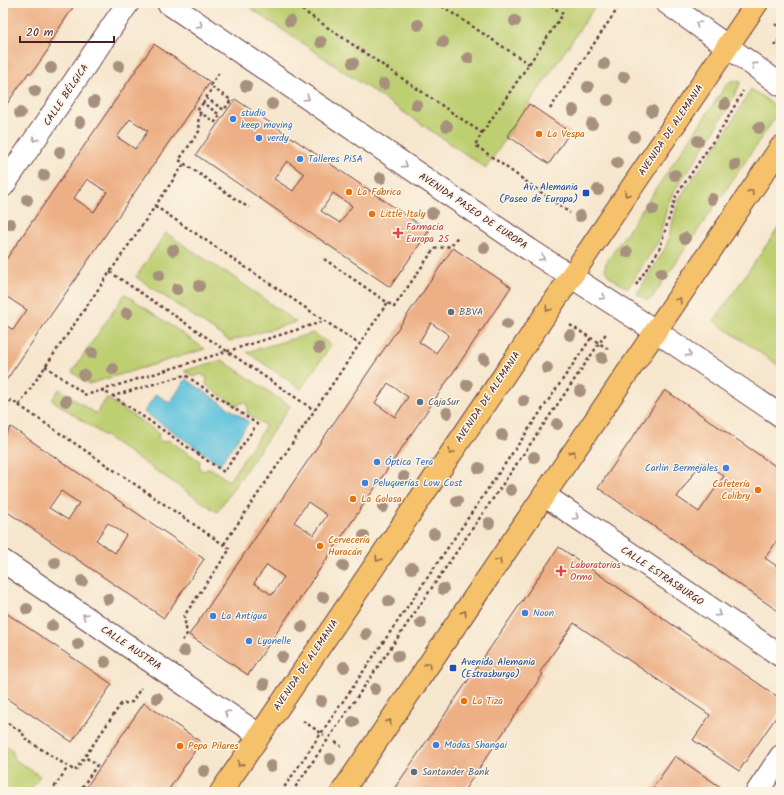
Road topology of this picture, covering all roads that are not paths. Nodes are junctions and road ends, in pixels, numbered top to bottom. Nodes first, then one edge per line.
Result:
1 (128, 3) edge
2 (168, 3) edge
3 (667, 3) edge
4 (757, 3) edge
5 (728, 46) junction
6 (781, 84) edge
7 (781, 147) edge
8 (3, 186) edge
9 (570, 277) junction
10 (657, 332) junction
11 (781, 416) edge
12 (544, 495) junction
13 (3, 560) edge
14 (781, 656) edge
15 (259, 735) junction
16 (781, 756) edge
17 (220, 792) edge
18 (342, 792) edge
19 (757, 792) edge

1 -> 8 street, CALLE BÉLGICA
2 -> 9 street, AVENIDA PASEO DE EUROPA
5 -> 3 street
4 - 5 main road, AVENIDA DE ALEMANIA
6 -> 5 street
5 -> 9 main road, AVENIDA DE ALEMANIA
10 -> 7 main road
9 -> 10 street, AVENIDA PASEO DE EUROPA
9 -> 15 main road, AVENIDA DE ALEMANIA
10 -> 11 street, AVENIDA PASEO DE EUROPA
12 -> 10 main road
12 -> 14 street, CALLE ESTRASBURGO
18 -> 12 main road
15 -> 13 street, CALLE AUSTRIA
15 -> 17 main road, AVENIDA DE ALEMANIA
16 - 19 street

